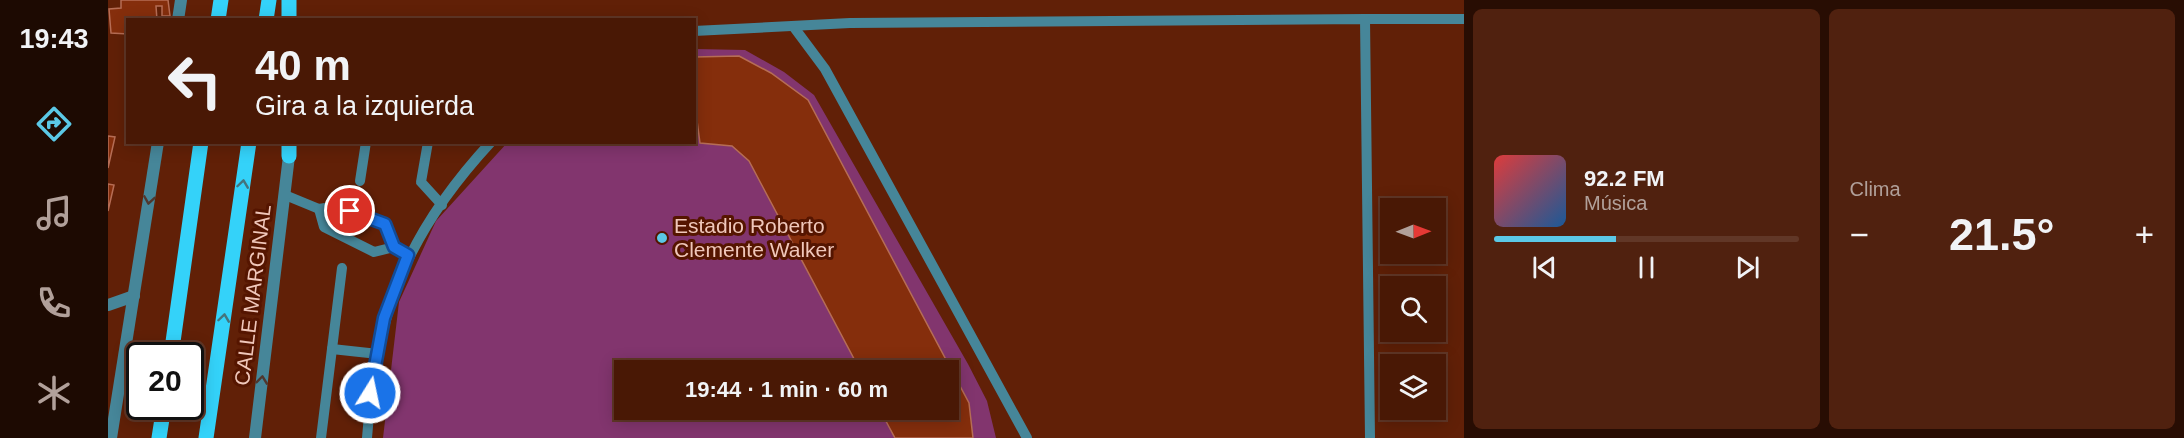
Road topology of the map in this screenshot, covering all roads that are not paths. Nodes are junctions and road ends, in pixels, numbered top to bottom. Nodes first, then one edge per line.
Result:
1 (181, 0) edge
2 (221, 0) edge
3 (269, 0) edge
4 (289, 0) edge
5 (178, 18) edge
6 (218, 18) edge
7 (266, 18) edge
8 (289, 18) edge
9 (1464, 19) edge
10 (1365, 20) junction
11 (793, 26) junction
12 (696, 32) edge
13 (158, 144) edge
14 (201, 144) edge
15 (249, 144) edge
16 (366, 144) edge
17 (428, 144) edge
18 (489, 144) edge
19 (289, 149) edge
20 (360, 181) dead end
21 (285, 195) junction
22 (442, 205) junction
23 (319, 209) junction
24 (394, 247) junction
25 (408, 255) junction
26 (342, 268) dead end
27 (134, 296) junction
28 (108, 304) edge
29 (173, 342) edge
30 (332, 349) junction
31 (378, 354) junction
32 (162, 420) edge
33 (1020, 433) edge
34 (111, 438) edge
35 (159, 438) edge
36 (206, 438) edge
37 (255, 438) edge
38 (321, 438) edge
39 (367, 438) edge
40 (1028, 438) edge
41 (1370, 438) edge

1 - 5 street
2 - 6 main road
3 - 7 main road
4 - 8 main road
9 - 10 lane
10 - 11 lane
10 - 41 lane
11 - 12 lane
11 - 33 lane
13 -> 27 street
14 - 29 main road
36 -> 15 main road
16 - 20 lane
17 - 22 lane
18 - 22 lane
19 - 21 street, CALLE MARGINAL
21 - 23 lane
37 -> 21 street, CALLE MARGINAL
22 - 25 lane
23 - 24 lane
23 - 24 lane
24 - 25 lane
25 - 31 lane
26 - 30 lane
27 - 28 street
27 - 34 street
30 - 31 lane
30 - 38 lane
31 - 39 lane
32 - 35 main road
33 - 40 lane

